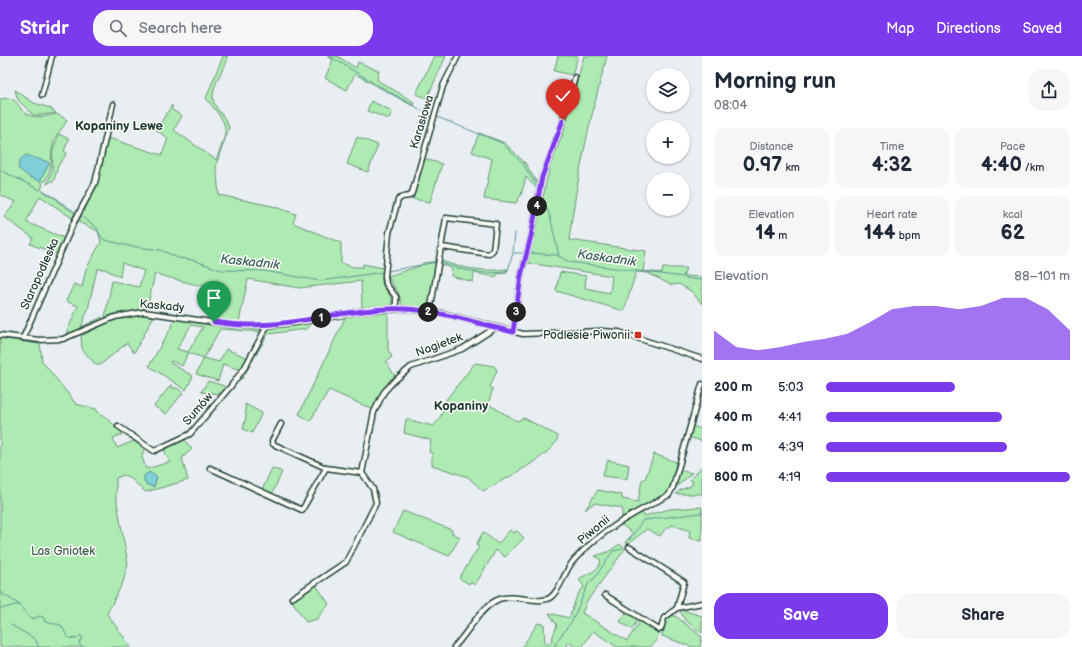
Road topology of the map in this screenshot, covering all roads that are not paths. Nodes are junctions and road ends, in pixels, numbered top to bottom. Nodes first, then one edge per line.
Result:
1 (52, 56) edge
2 (458, 56) edge
3 (575, 77) dead end
4 (42, 96) dead end
5 (113, 104) dead end
6 (442, 247) junction
7 (396, 309) junction
8 (430, 312) junction
9 (267, 326) junction
10 (495, 328) junction
11 (513, 332) junction
12 (0, 335) edge
13 (23, 338) junction
14 (702, 359) edge
15 (702, 384) edge
16 (281, 424) dead end
17 (118, 426) dead end
18 (210, 468) dead end
19 (326, 468) junction
20 (362, 473) junction
21 (629, 547) dead end
22 (605, 595) dead end
23 (292, 598) dead end
24 (702, 603) edge
25 (677, 608) junction
26 (454, 647) edge

1 - 4 street
2 - 7 street, Karasiowa
3 - 11 street
5 - 13 street, Staropodleska
6 - 6 street
6 - 8 street
7 - 8 street, Kaskady
7 - 9 street, Kaskady
8 - 10 street, Kaskady
9 - 13 street, Kaskady
9 - 17 street, Sumów
10 - 11 street, Kaskady
10 - 20 street, Nagietek
11 - 14 street, Kaskady
12 - 13 street
15 - 26 street, Piwonii
16 - 19 street
18 - 19 street
19 - 20 street
20 - 23 street
21 - 25 street
22 - 25 street
24 - 25 street

